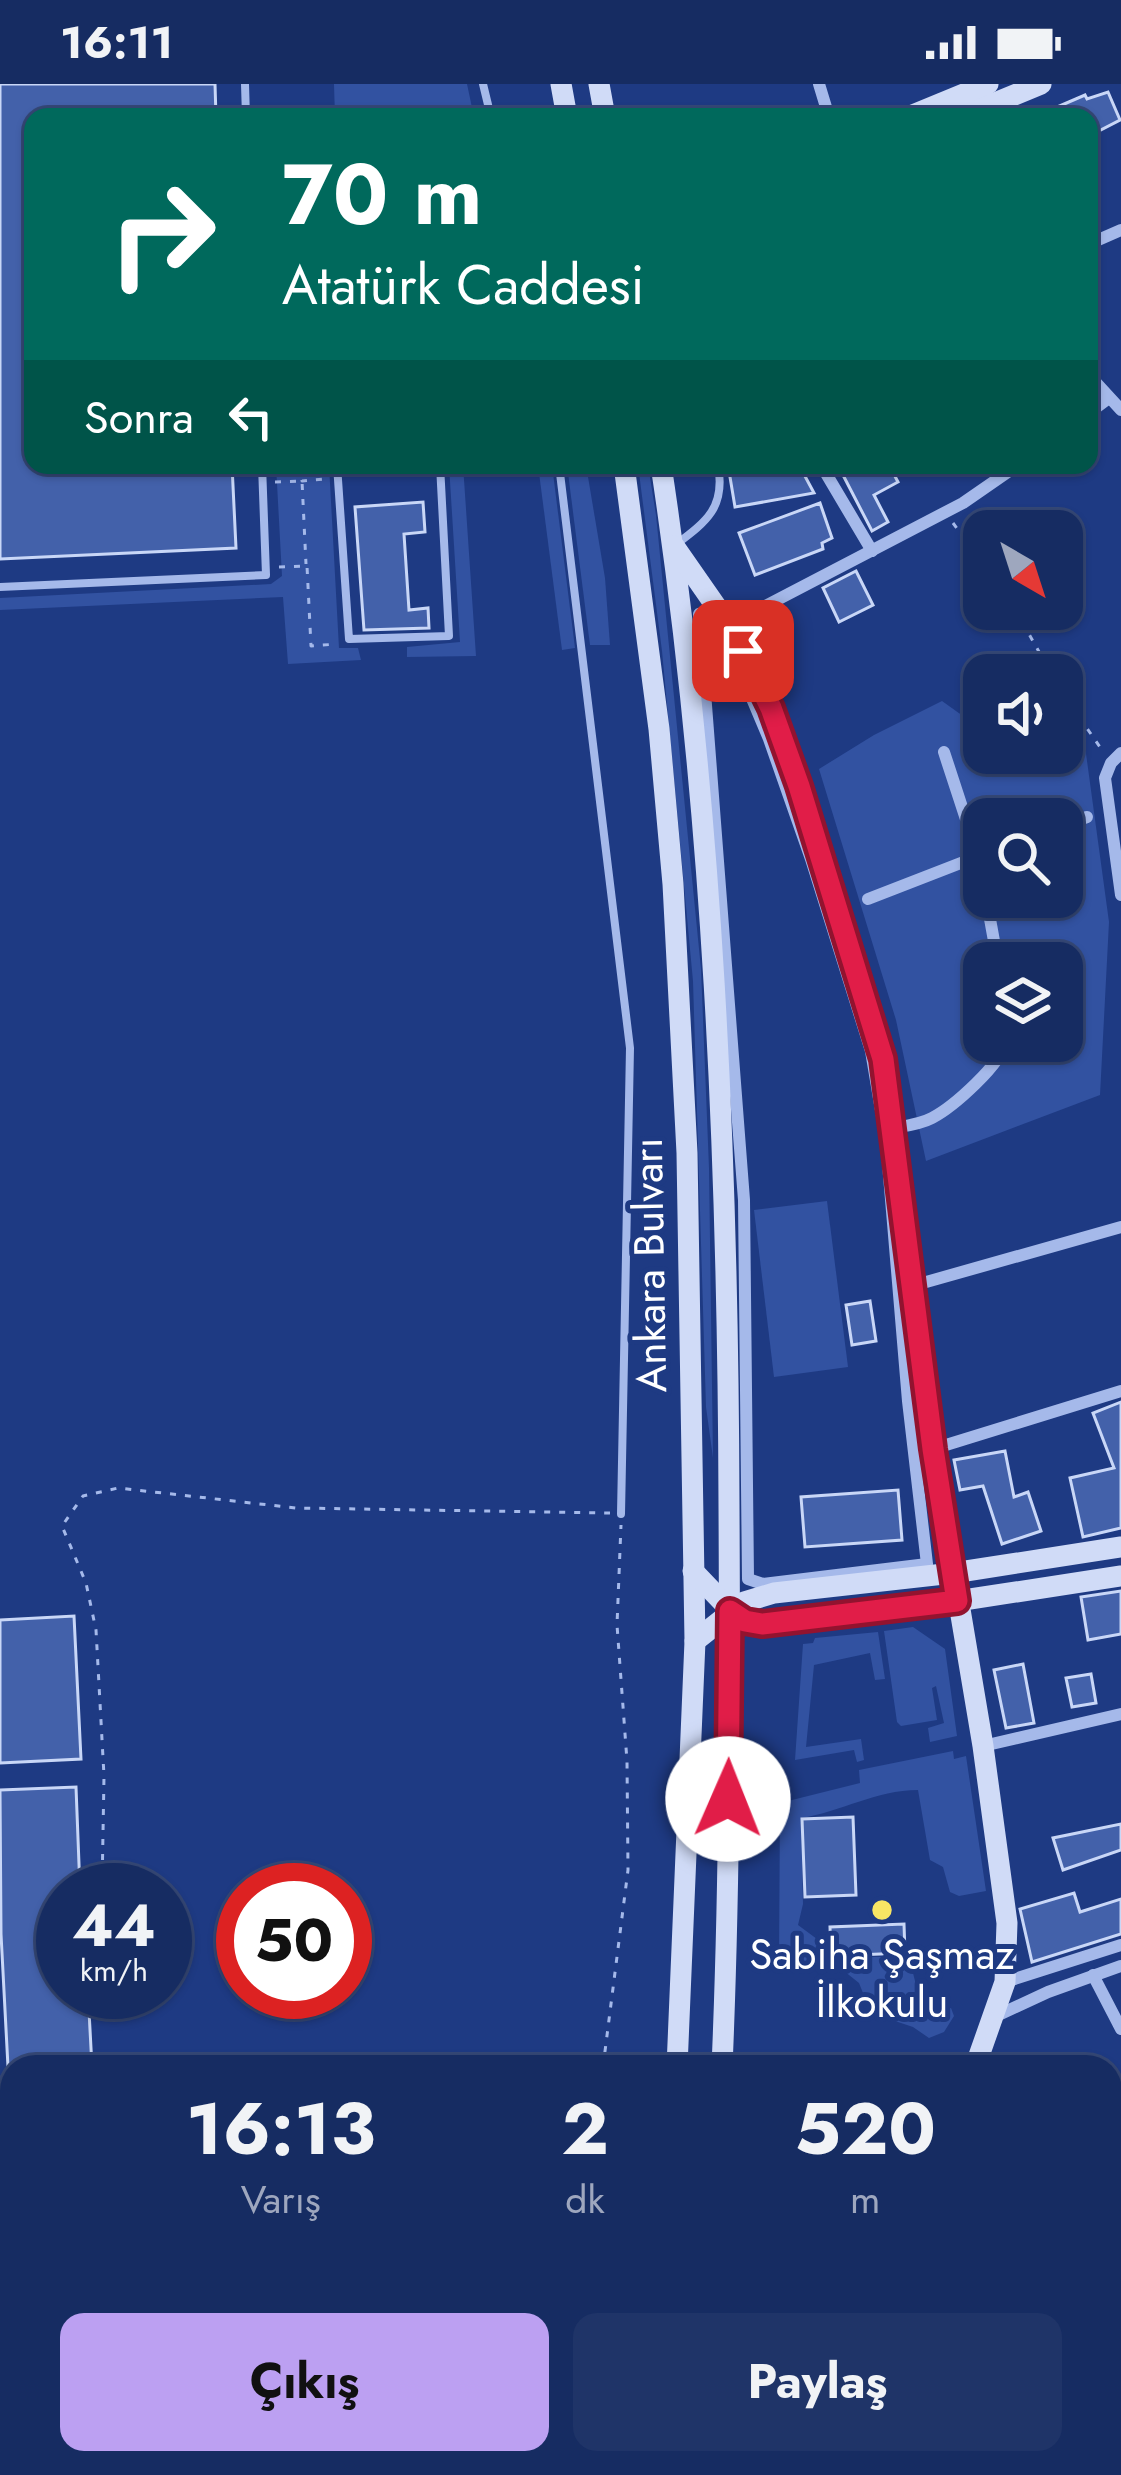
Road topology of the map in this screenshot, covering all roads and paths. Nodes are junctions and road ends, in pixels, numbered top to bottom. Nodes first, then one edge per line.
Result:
1 (988, 84) edge
2 (1041, 84) edge
3 (930, 108) edge
4 (983, 108) edge
5 (1098, 385) edge
6 (1109, 398) junction
7 (1098, 406) edge
8 (1121, 410) edge
9 (262, 474) edge
10 (302, 474) edge
11 (338, 474) edge
12 (440, 474) edge
13 (560, 474) edge
14 (625, 474) edge
15 (663, 474) edge
16 (720, 474) edge
17 (829, 474) edge
18 (1003, 474) edge
19 (338, 478) junction
20 (302, 481) junction
21 (262, 482) junction
22 (945, 512) junction
23 (963, 536) edge
24 (674, 546) junction
25 (872, 551) junction
26 (307, 566) junction
27 (266, 567) junction
28 (0, 587) edge
29 (729, 625) junction
30 (350, 639) junction
31 (1083, 718) edge
32 (944, 752) dead end
33 (1116, 758) edge
34 (963, 805) edge
35 (1088, 817) dead end
36 (1083, 819) edge
37 (963, 862) edge
38 (1121, 895) edge
39 (868, 898) dead end
40 (996, 1062) edge
41 (894, 1129) junction
42 (1121, 1227) edge
43 (912, 1286) junction
44 (1121, 1391) edge
45 (908, 1401) joint
46 (933, 1449) junction
47 (621, 1514) junction
48 (1121, 1547) edge
49 (693, 1571) junction
50 (953, 1573) junction
51 (1121, 1576) edge
52 (957, 1601) junction
53 (730, 1611) junction
54 (695, 1641) junction
55 (1121, 1714) edge
56 (983, 1745) junction
57 (102, 1863) edge
58 (1121, 1945) edge
59 (1121, 1966) edge
60 (1094, 1975) junction
61 (1005, 1982) junction
62 (993, 2018) junction
63 (1121, 2029) edge
64 (605, 2055) edge
65 (678, 2055) edge
66 (722, 2055) edge
67 (979, 2055) edge

1 - 3 main road
2 - 4 main road
5 - 6 street
6 - 7 street
6 - 8 street
9 - 21 lane
10 - 20 path
11 - 19 lane
12 - 30 lane
13 - 47 lane
14 - 49 main road, Ankara Bulvarı
15 - 24 main road, Ankara Bulvarı
16 - 24 lane
17 - 25 street
18 - 22 street
19 - 20 path
19 - 30 lane
20 - 21 path
20 - 26 path
21 - 27 lane
22 - 23 path
22 - 25 street
24 - 29 main road
24 - 53 main road, Ankara Bulvarı
25 - 29 street
26 - 27 path
26 - 30 path
27 - 28 lane
29 - 41 main road
31 - 33 path
32 - 34 street
33 - 38 street
35 - 36 street
37 - 39 street
40 - 41 street
41 - 43 main road
42 - 43 street
43 - 46 main road
44 - 46 street
45 - 45 street
46 - 50 main road
47 - 57 path
47 - 64 path
48 - 50 main road
49 - 53 main road
49 - 54 main road, Ankara Bulvarı
50 - 52 main road
50 - 53 main road
51 - 52 main road
52 - 53 main road
52 - 56 main road
53 - 54 main road
53 - 66 main road, Ankara Bulvarı
54 - 65 main road, Ankara Bulvarı
55 - 56 street
56 - 61 main road
58 - 61 street
59 - 60 street
60 - 62 street
60 - 63 street
61 - 62 main road
62 - 67 main road

